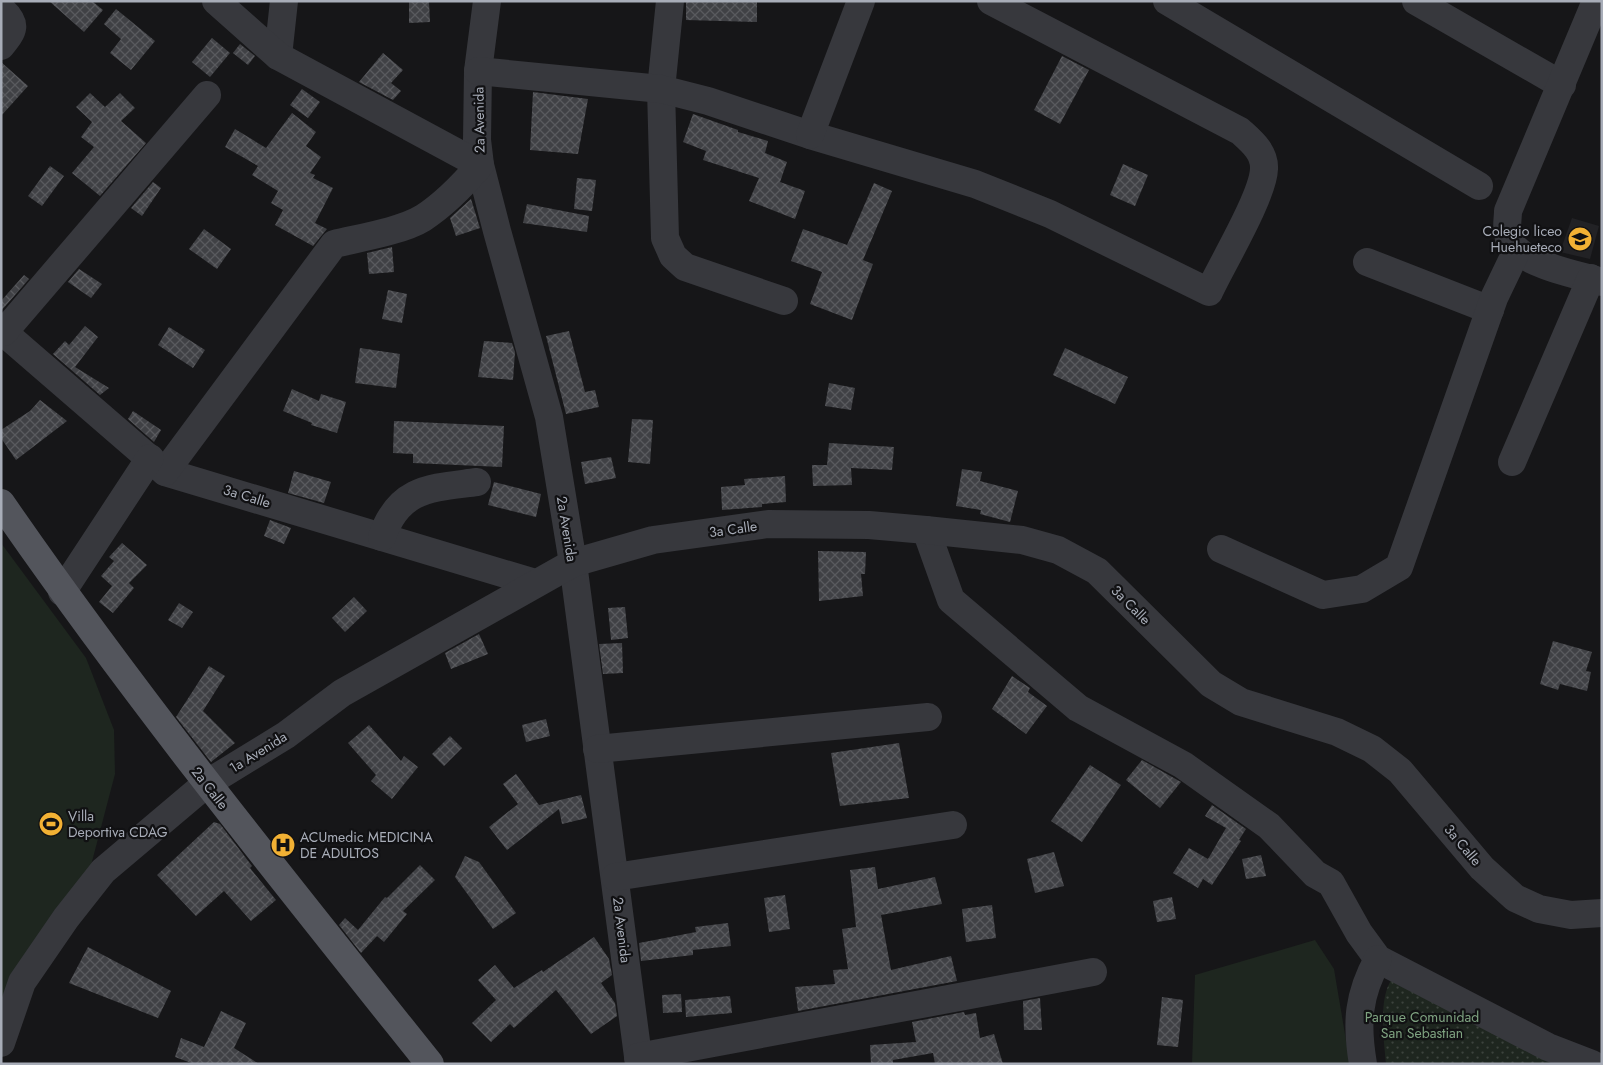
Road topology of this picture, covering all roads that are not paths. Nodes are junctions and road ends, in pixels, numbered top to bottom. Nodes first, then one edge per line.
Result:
1 (216, 1) edge
2 (284, 1) edge
3 (487, 1) edge
4 (670, 1) edge
5 (861, 1) edge
6 (992, 1) edge
7 (1167, 1) edge
8 (1416, 1) edge
9 (1, 9) edge
10 (1590, 15) edge
11 (1, 46) edge
12 (278, 56) junction
13 (478, 71) junction
14 (1562, 85) junction
15 (661, 89) junction
16 (207, 95) dead end
17 (810, 136) junction
18 (480, 165) junction
19 (1479, 186) dead end
20 (1512, 243) junction
21 (1367, 262) dead end
22 (1596, 280) edge
23 (784, 301) dead end
24 (1490, 310) junction
25 (2, 331) edge
26 (1512, 462) dead end
27 (158, 465) junction
28 (477, 482) dead end
29 (1, 503) edge
30 (926, 530) junction
31 (382, 537) junction
32 (1222, 549) dead end
33 (573, 564) junction
34 (535, 583) junction
35 (62, 592) junction
36 (928, 716) dead end
37 (598, 749) junction
38 (206, 784) junction
39 (952, 825) dead end
40 (615, 877) junction
41 (1602, 913) edge
42 (1378, 959) junction
43 (1092, 972) dead end
44 (11, 978) edge
45 (1, 1043) edge
46 (639, 1060) edge
47 (430, 1064) edge
48 (1363, 1064) edge
49 (1592, 1064) edge

1 - 12 street
2 - 12 street
3 - 13 street, 2a Avenida
4 - 15 street
5 - 17 street
6 - 17 street
7 - 19 street
8 - 14 street
9 - 11 street
10 - 14 street
12 - 18 street
13 - 15 street
13 - 18 street, 2a Avenida
14 - 20 street
15 - 17 street
15 - 23 street
16 - 25 street
18 - 27 street
18 - 33 street, 2a Avenida
20 - 22 street
20 - 24 street
21 - 24 street
22 - 26 street
24 - 32 street
25 - 27 street, 3a Calle
27 - 31 street, 3a Calle
27 - 35 street
28 - 31 street
29 - 35 main road, 2a Calle
30 - 33 street, 3a Calle
30 - 41 street, 3a Calle
30 - 42 street
31 - 34 street, 3a Calle
33 - 34 street, 1a Avenida
33 - 37 street, 2a Avenida
34 - 38 street, 1a Avenida
35 - 38 main road, 2a Calle
36 - 37 street
37 - 40 street, 2a Avenida
38 - 44 street, 1a Avenida
38 - 47 main road, 2a Calle
39 - 40 street
40 - 46 street, 2a Avenida
42 - 48 street
42 - 49 street
43 - 46 street
44 - 45 street, 1a Avenida

